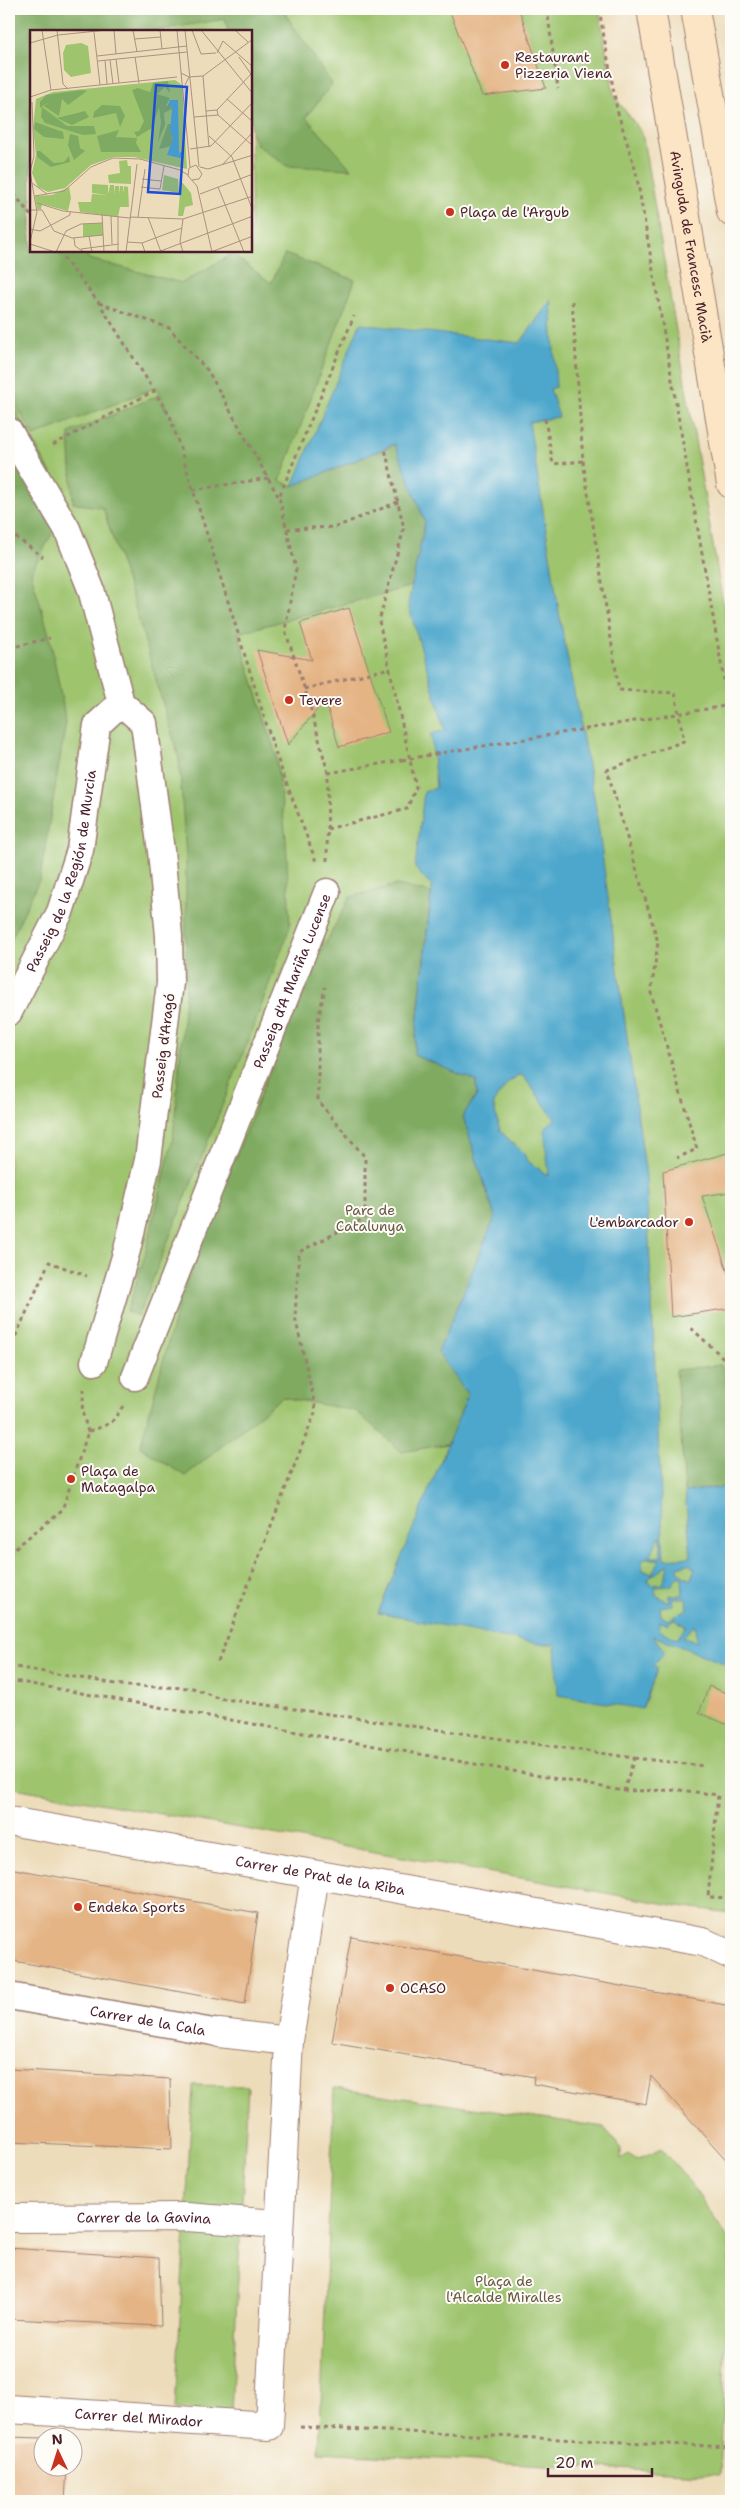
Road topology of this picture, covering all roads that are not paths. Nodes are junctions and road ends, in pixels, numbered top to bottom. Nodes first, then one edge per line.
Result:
1 (651, 9) edge
2 (694, 9) edge
3 (731, 212) edge
4 (9, 430) edge
5 (731, 484) edge
6 (121, 703) junction
7 (327, 892) road end
8 (9, 1012) edge
9 (94, 1362) road end
10 (135, 1377) road end
11 (9, 1821) edge
12 (315, 1875) junction
13 (731, 1939) edge
14 (703, 1942) junction
15 (731, 1954) edge
16 (9, 1996) edge
17 (219, 2033) joint
18 (289, 2041) junction
19 (9, 2218) edge
20 (278, 2224) junction
21 (9, 2409) edge

1 - 5 main road, Avinguda de Francesc Macià
2 - 3 main road
4 - 6 street
6 - 8 street, Passeig de la Región de Murcia
6 - 9 street, Passeig d'Aragó
7 - 10 street, Passeig d'A Mariña Lucense
11 - 12 street, Carrer de Prat de la Riba
12 - 14 street, Carrer de Prat de la Riba
12 - 18 street
13 - 14 street
14 - 15 street
16 - 17 street, Carrer de la Cala
17 - 18 street, Carrer de la Cala
18 - 20 street
19 - 20 street, Carrer de la Gavina
20 - 21 street, Carrer del Mirador

